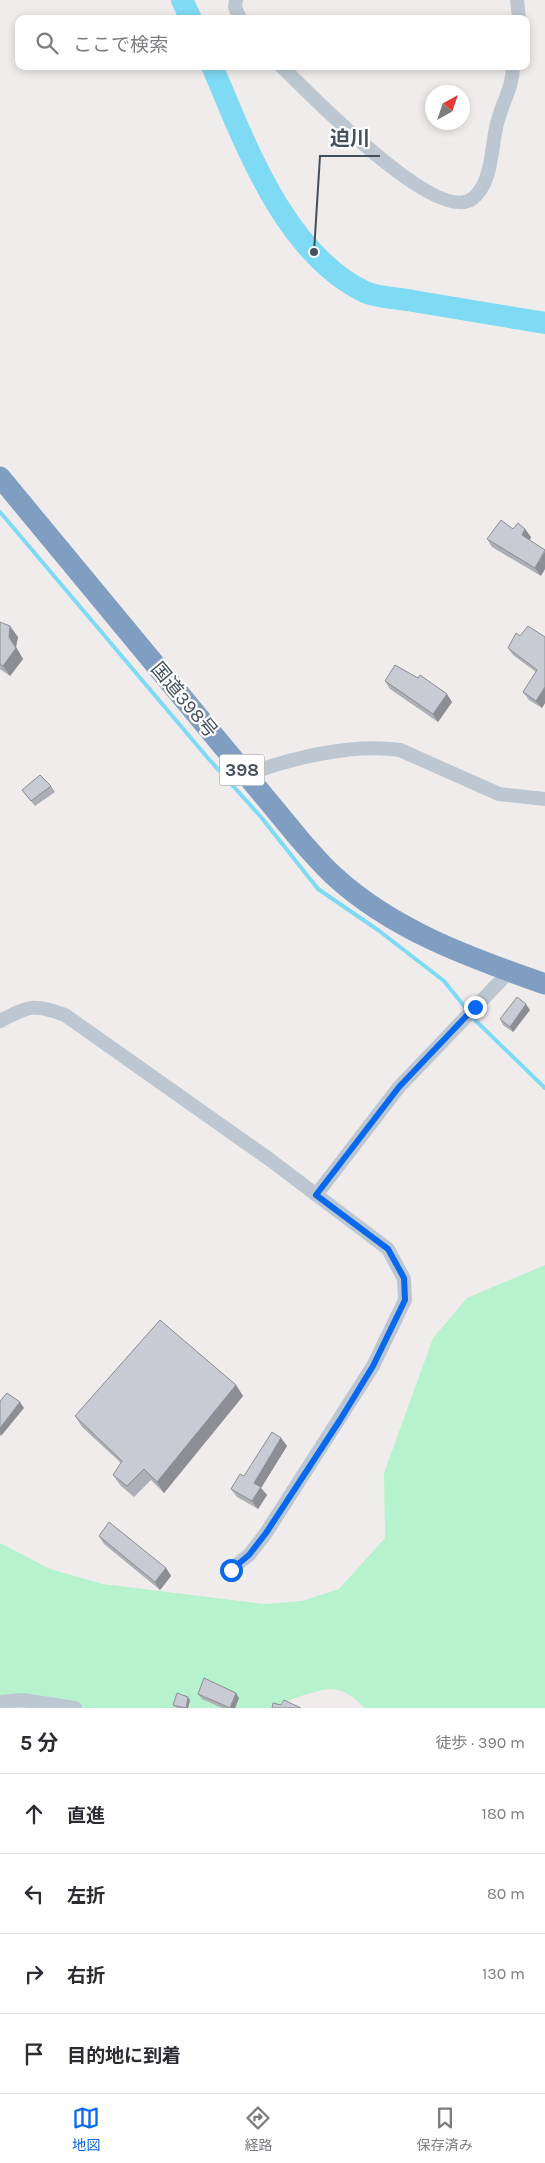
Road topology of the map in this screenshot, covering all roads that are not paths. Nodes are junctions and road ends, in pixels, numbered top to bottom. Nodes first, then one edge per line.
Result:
1 (236, 0) edge
2 (517, 0) edge
3 (238, 15) edge
4 (519, 15) edge
5 (286, 70) edge
6 (513, 70) edge
7 (0, 477) edge
8 (246, 775) junction
9 (545, 799) edge
10 (509, 972) junction
11 (545, 984) edge
12 (0, 1021) edge
13 (316, 1195) junction
14 (231, 1570) dead end
15 (0, 1702) edge
16 (75, 1708) edge

1 - 3 street
2 - 4 street
5 - 6 street
7 - 8 highway, 国道398号 / 398
8 - 9 street
8 - 10 highway, 国道398号 / 398
10 - 11 highway, 国道398号 / 398
10 - 13 street
12 - 13 street
13 - 14 street
15 - 16 street

